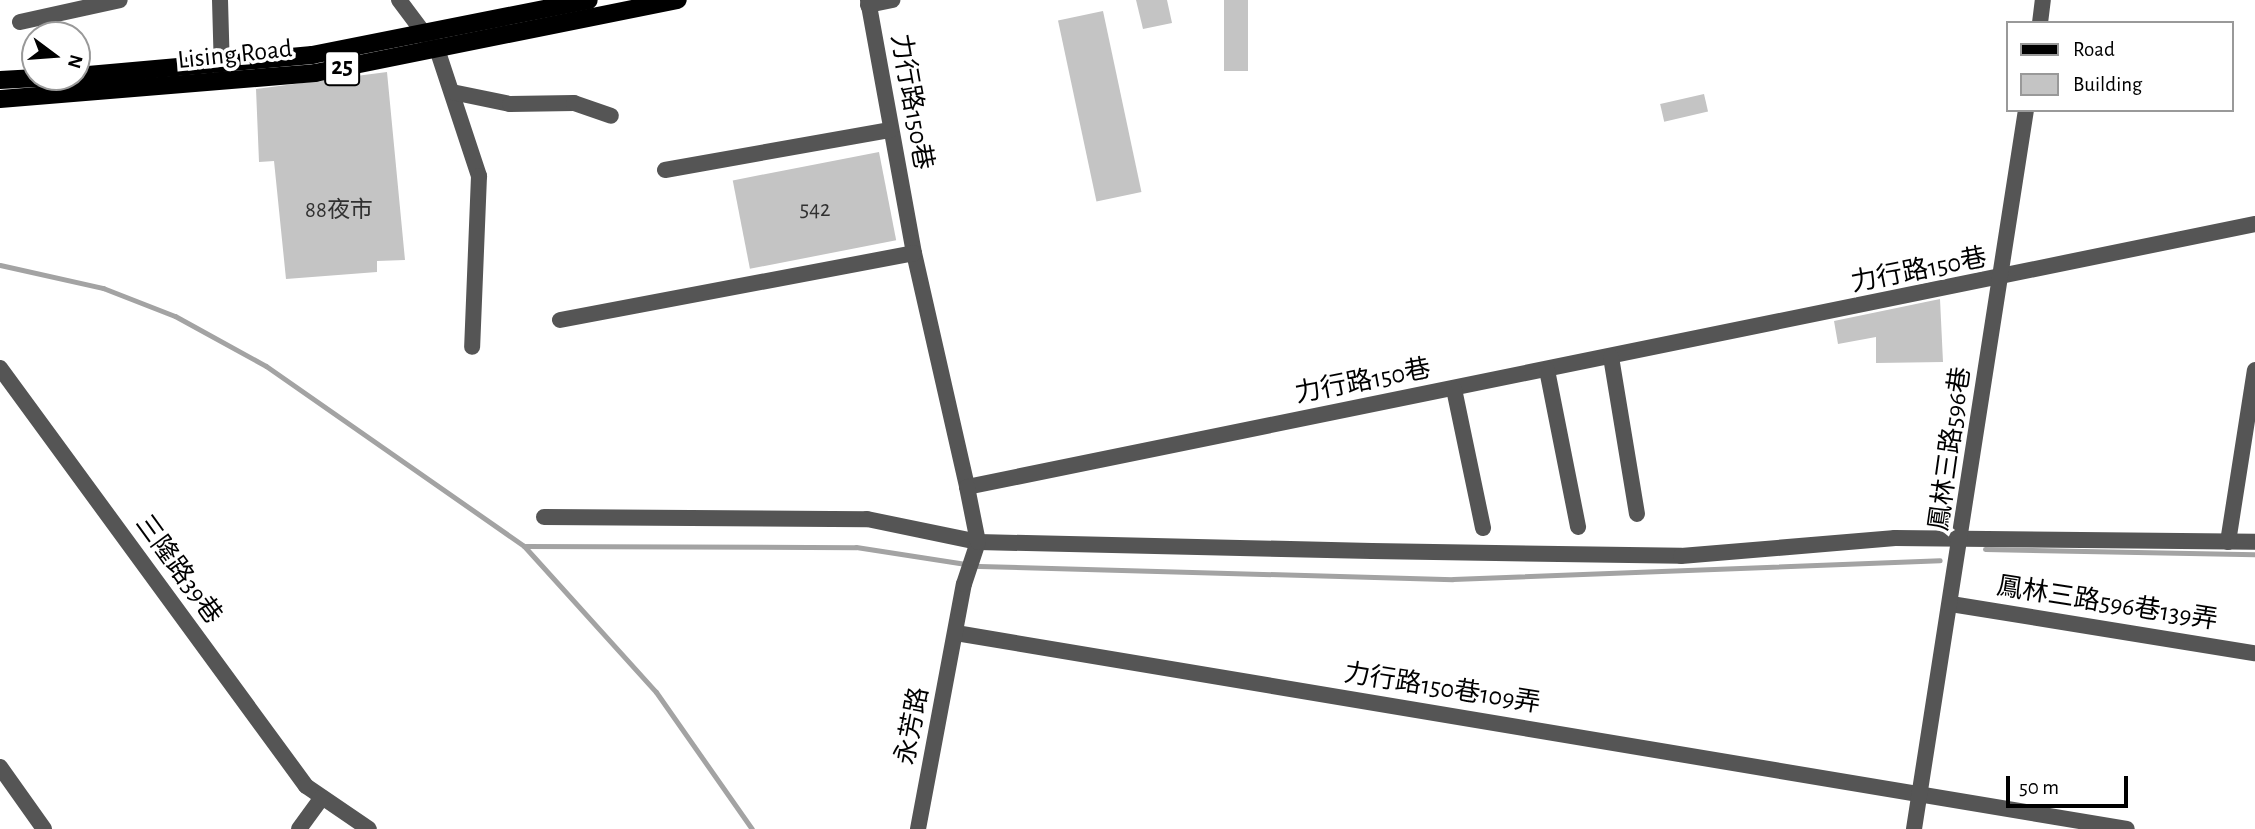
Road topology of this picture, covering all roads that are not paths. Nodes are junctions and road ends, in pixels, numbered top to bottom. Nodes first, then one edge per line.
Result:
1 (120, 0) edge
2 (220, 0) edge
3 (399, 0) edge
4 (589, 0) edge
5 (678, 0) edge
6 (892, 0) edge
7 (2043, 0) edge
8 (868, 3) edge
9 (2040, 21) edge
10 (20, 22) dead end
11 (422, 36) junction
12 (438, 52) junction
13 (222, 74) junction
14 (91, 76) edge
15 (21, 79) edge
16 (0, 80) edge
17 (452, 92) junction
18 (0, 99) edge
19 (2026, 112) edge
20 (611, 116) dead end
21 (890, 130) junction
22 (664, 170) dead end
23 (2255, 224) edge
24 (914, 253) junction
25 (2001, 279) junction
26 (560, 320) dead end
27 (472, 346) dead end
28 (1611, 357) junction
29 (0, 368) edge
30 (1547, 370) junction
31 (2255, 370) edge
32 (1454, 389) junction
33 (968, 487) junction
34 (1637, 514) dead end
35 (544, 517) dead end
36 (1578, 527) dead end
37 (1483, 528) dead end
38 (1963, 537) junction
39 (978, 542) junction
40 (2228, 542) junction
41 (2255, 542) edge
42 (1951, 604) junction
43 (956, 633) junction
44 (2255, 653) edge
45 (0, 767) edge
46 (1920, 793) junction
47 (321, 797) junction
48 (44, 829) edge
49 (299, 829) edge
50 (369, 829) edge
51 (918, 829) edge
52 (1914, 829) edge
53 (2127, 829) edge

1 - 10 street
2 - 13 street
3 - 11 street
4 - 11 main road, Lising Road / 25
5 - 12 main road, Lising Road / 25
6 - 8 street
7 - 9 street
8 - 21 street, 力行路150巷
11 - 12 street
11 - 13 main road, Lising Road / 25
12 - 13 main road, Lising Road / 25
12 - 17 street
13 - 14 main road, Lising Road / 25
13 - 18 main road, Lising Road / 25
15 - 16 main road
17 - 20 street
17 - 27 street
19 - 25 street, 鳳林三路596巷
21 - 22 street
21 - 24 street, 力行路150巷
23 - 25 street, 力行路150巷
24 - 26 street
24 - 33 street, 力行路150巷
25 - 28 street, 力行路150巷
25 - 38 street, 鳳林三路596巷
28 - 30 street, 力行路150巷
28 - 34 street
29 - 47 street, 三隆路39巷
30 - 32 street, 力行路150巷
30 - 36 street
31 - 40 street
32 - 33 street, 力行路150巷
32 - 37 street
33 - 39 street
35 - 39 street
38 - 39 street
38 - 40 street
38 - 42 street, 鳳林三路596巷
39 - 43 street
40 - 41 street
42 - 44 street, 鳳林三路596巷139弄
42 - 46 street, 鳳林三路596巷
43 - 46 street, 力行路150巷109弄
43 - 51 street, 永芳路
45 - 48 street
46 - 52 street
46 - 53 street, 力行路150巷109弄
47 - 49 street
47 - 50 street, 三隆路39巷

